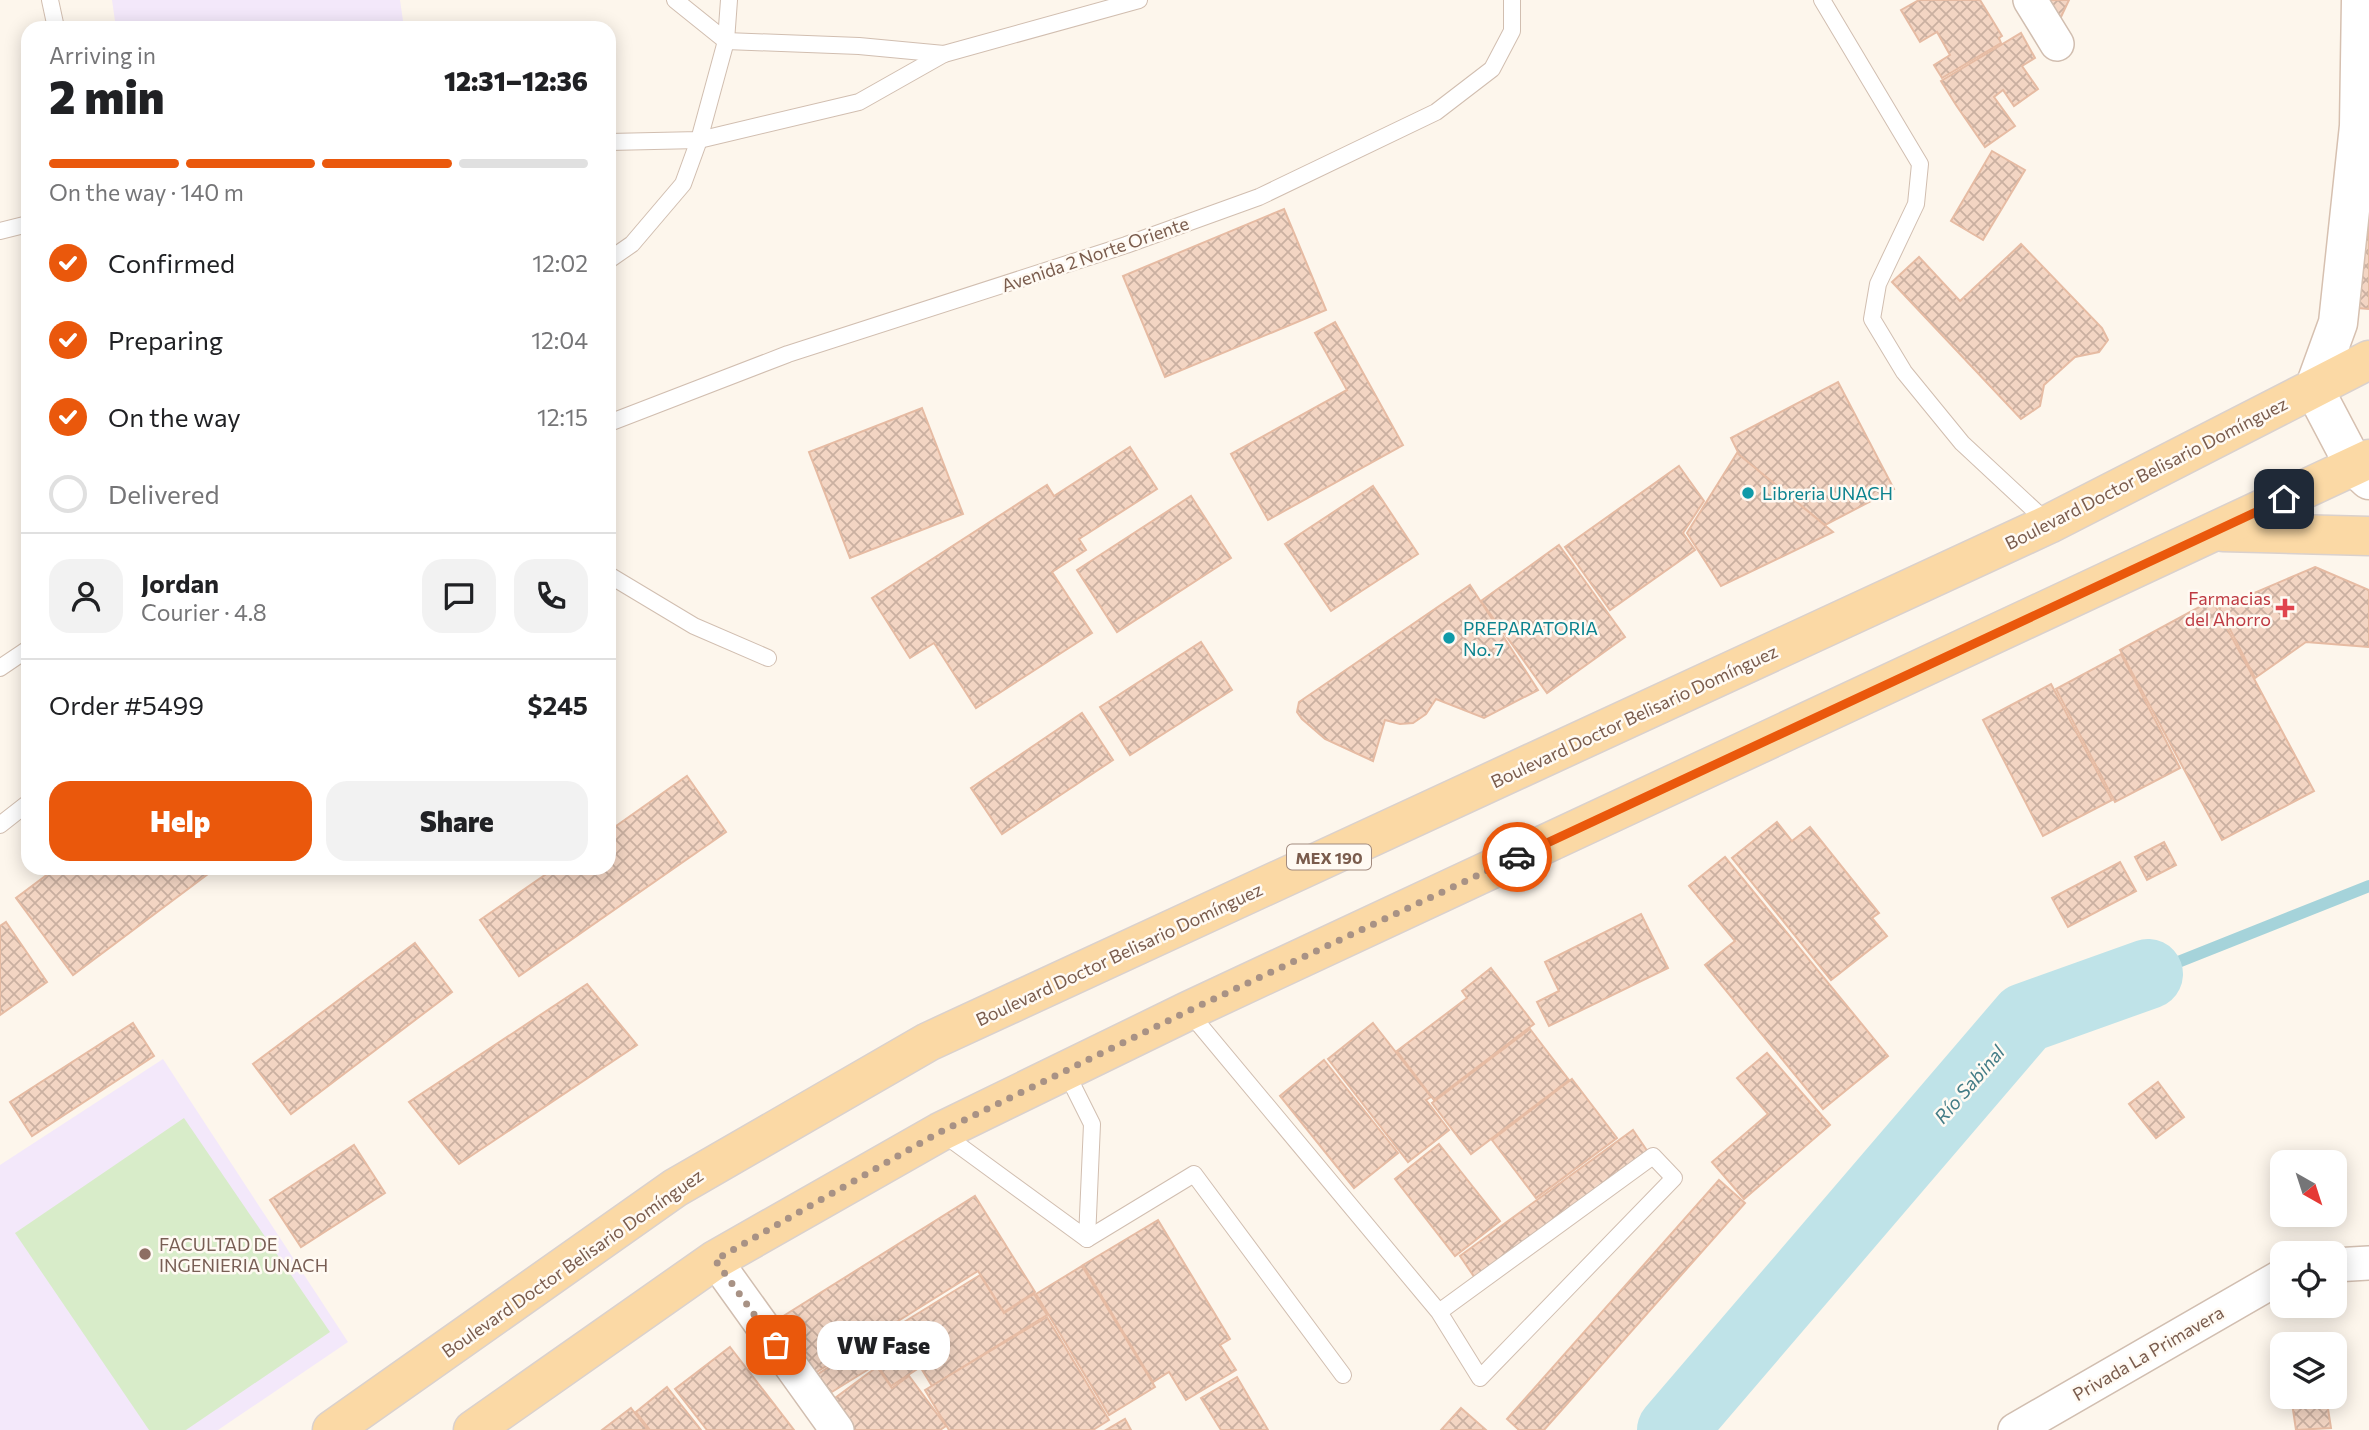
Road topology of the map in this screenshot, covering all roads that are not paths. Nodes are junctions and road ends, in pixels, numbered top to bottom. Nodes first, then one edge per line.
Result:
1 (50, 0) edge
2 (675, 0) edge
3 (729, 0) edge
4 (1139, 0) edge
5 (1512, 0) edge
6 (1822, 0) edge
7 (2030, 0) edge
8 (2361, 0) edge
9 (54, 21) edge
10 (726, 41) junction
11 (2057, 44) dead end
12 (944, 54) junction
13 (699, 140) junction
14 (616, 142) edge
15 (21, 226) edge
16 (0, 232) edge
17 (616, 255) edge
18 (2338, 323) junction
19 (2367, 366) edge
20 (2314, 389) junction
21 (616, 420) edge
22 (2364, 469) edge
23 (2049, 524) junction
24 (2214, 532) junction
25 (2369, 537) edge
26 (616, 579) edge
27 (21, 654) edge
28 (768, 659) dead end
29 (0, 668) edge
30 (21, 808) edge
31 (0, 825) edge
32 (1188, 1011) junction
33 (1065, 1070) junction
34 (940, 1132) junction
35 (1087, 1239) junction
36 (715, 1260) junction
37 (2369, 1263) edge
38 (2347, 1264) edge
39 (2270, 1283) edge
40 (1438, 1312) junction
41 (1343, 1375) dead end
42 (332, 1430) edge
43 (473, 1430) edge
44 (837, 1430) edge
45 (2015, 1430) edge

1 - 9 lane
2 - 10 lane
3 - 10 lane
4 - 12 lane
5 - 21 lane, Avenida 2 Norte Oriente
6 - 23 lane
7 - 11 street
8 - 18 main road
10 - 12 lane
10 - 13 lane
12 - 13 lane
13 - 14 lane
13 - 17 lane
15 - 16 lane
18 - 19 main road
18 - 20 main road
19 - 20 main road, Boulevard Doctor Belisario Domínguez / MEX 190
20 - 22 main road
20 - 23 main road, Boulevard Doctor Belisario Domínguez / MEX 190
22 - 24 main road
23 - 42 main road, Boulevard Doctor Belisario Domínguez / MEX 190
24 - 25 main road
24 - 32 main road
26 - 28 lane
27 - 29 lane
30 - 31 lane
32 - 33 main road
32 - 40 lane
33 - 34 main road
33 - 35 lane
34 - 35 lane
34 - 36 main road
35 - 41 lane
36 - 43 main road
36 - 44 street
37 - 38 street
39 - 45 street, Privada La Primavera
40 - 40 lane

